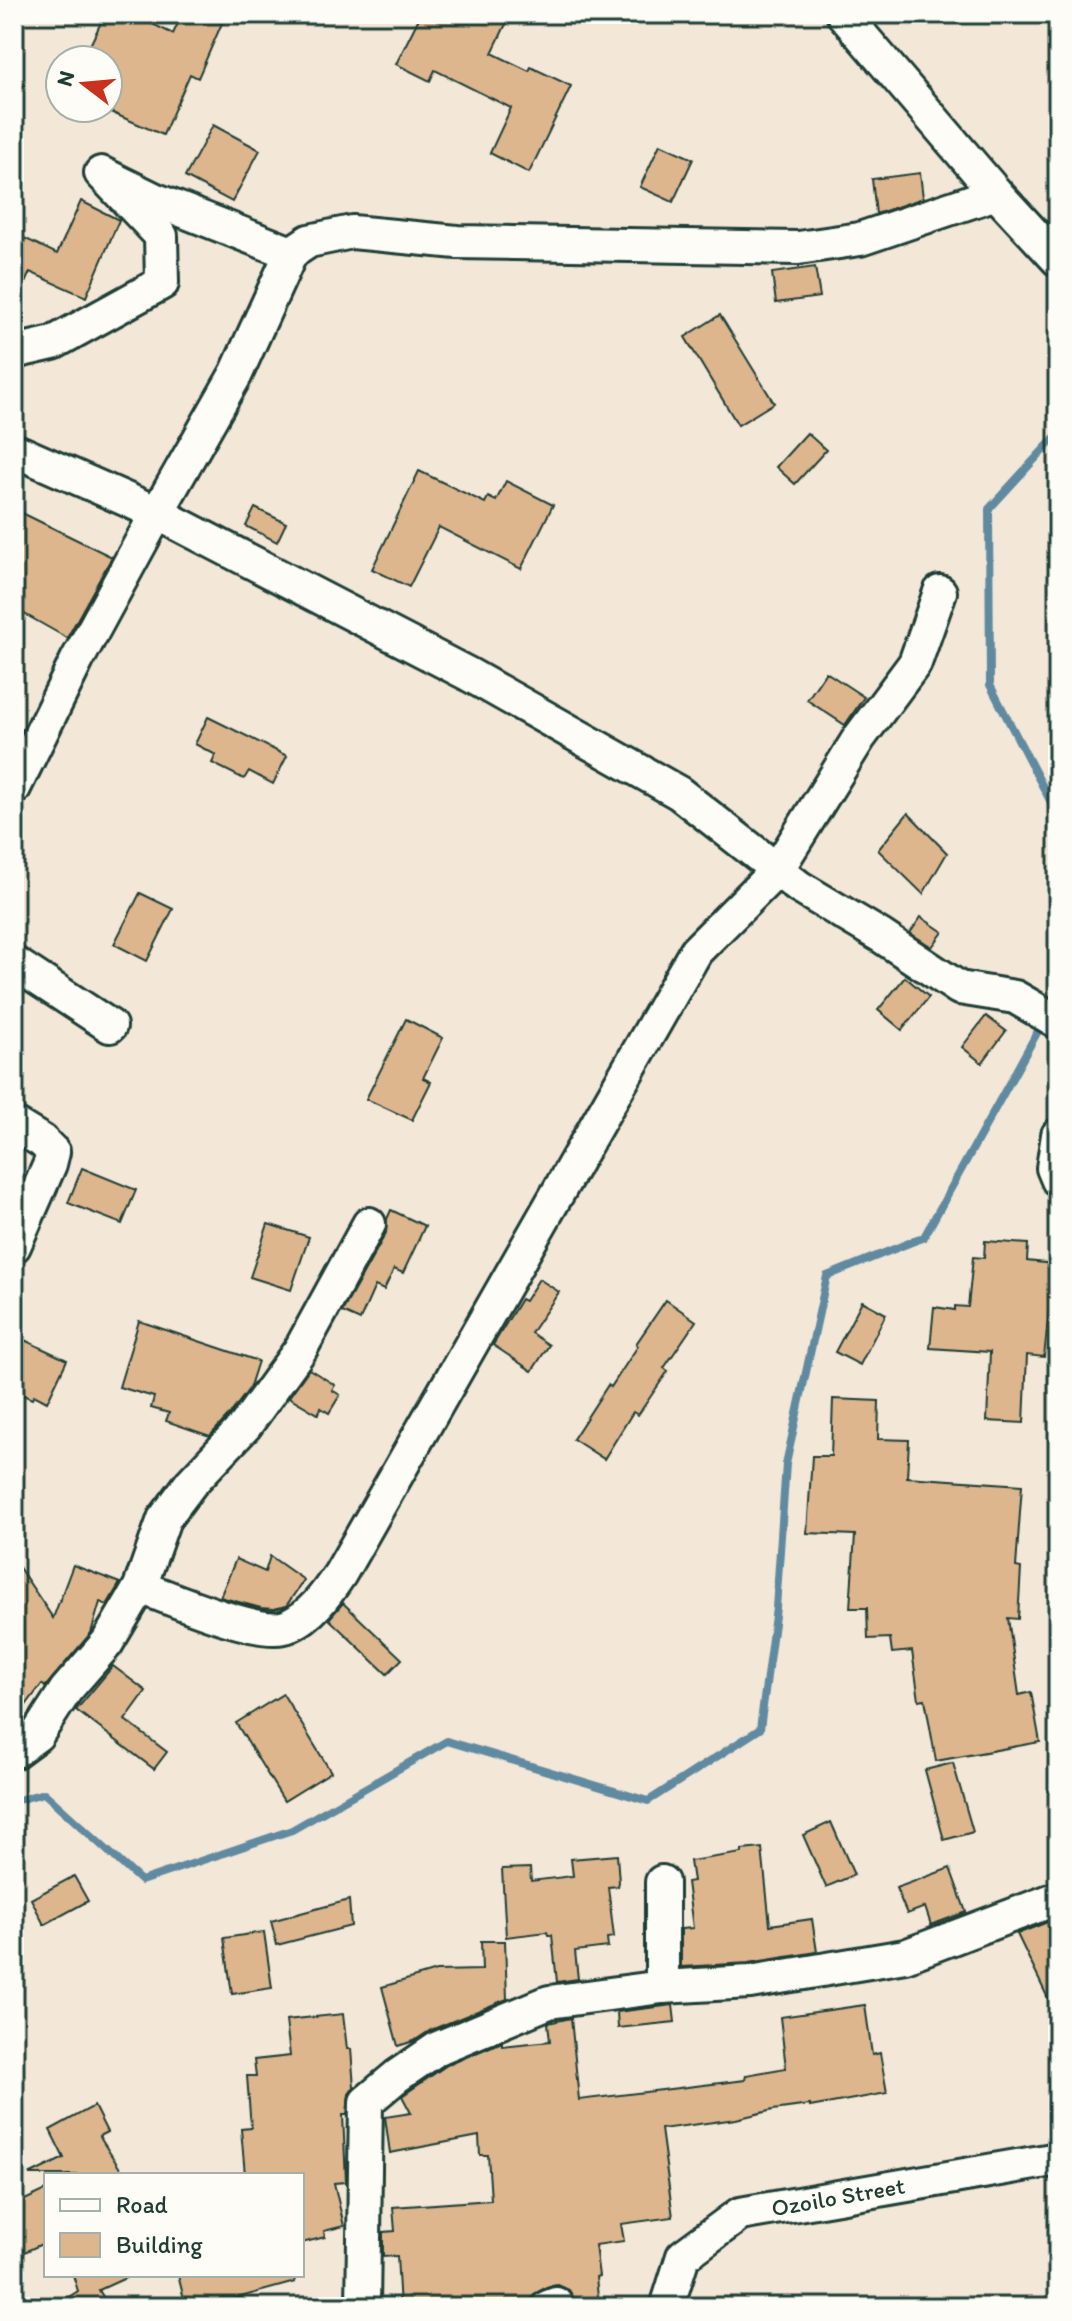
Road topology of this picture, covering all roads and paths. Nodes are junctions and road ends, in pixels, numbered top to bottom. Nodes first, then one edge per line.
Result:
1 (843, 14) edge
2 (996, 193) junction
3 (291, 253) junction
4 (1054, 255) edge
5 (14, 352) edge
6 (14, 450) edge
7 (157, 513) junction
8 (940, 592) dead end
9 (14, 787) edge
10 (777, 870) junction
11 (14, 963) edge
12 (1058, 1022) edge
13 (110, 1026) dead end
14 (14, 1124) edge
15 (1058, 1135) edge
16 (1058, 1180) edge
17 (369, 1224) dead end
18 (14, 1246) edge
19 (140, 1587) junction
20 (14, 1752) edge
21 (662, 1882) dead end
22 (1058, 1898) edge
23 (662, 1987) junction
24 (1058, 2159) edge
25 (363, 2307) edge
26 (667, 2307) edge

1 - 2 street
2 - 3 street
2 - 4 street
3 - 5 street
3 - 7 street
6 - 7 street
7 - 9 street
7 - 10 street
8 - 10 street
10 - 12 street
10 - 19 street
11 - 13 street
14 - 18 street
15 - 16 street
17 - 19 street
19 - 20 street
21 - 23 street
22 - 23 street
23 - 25 street
24 - 26 street, Ozoilo Street

